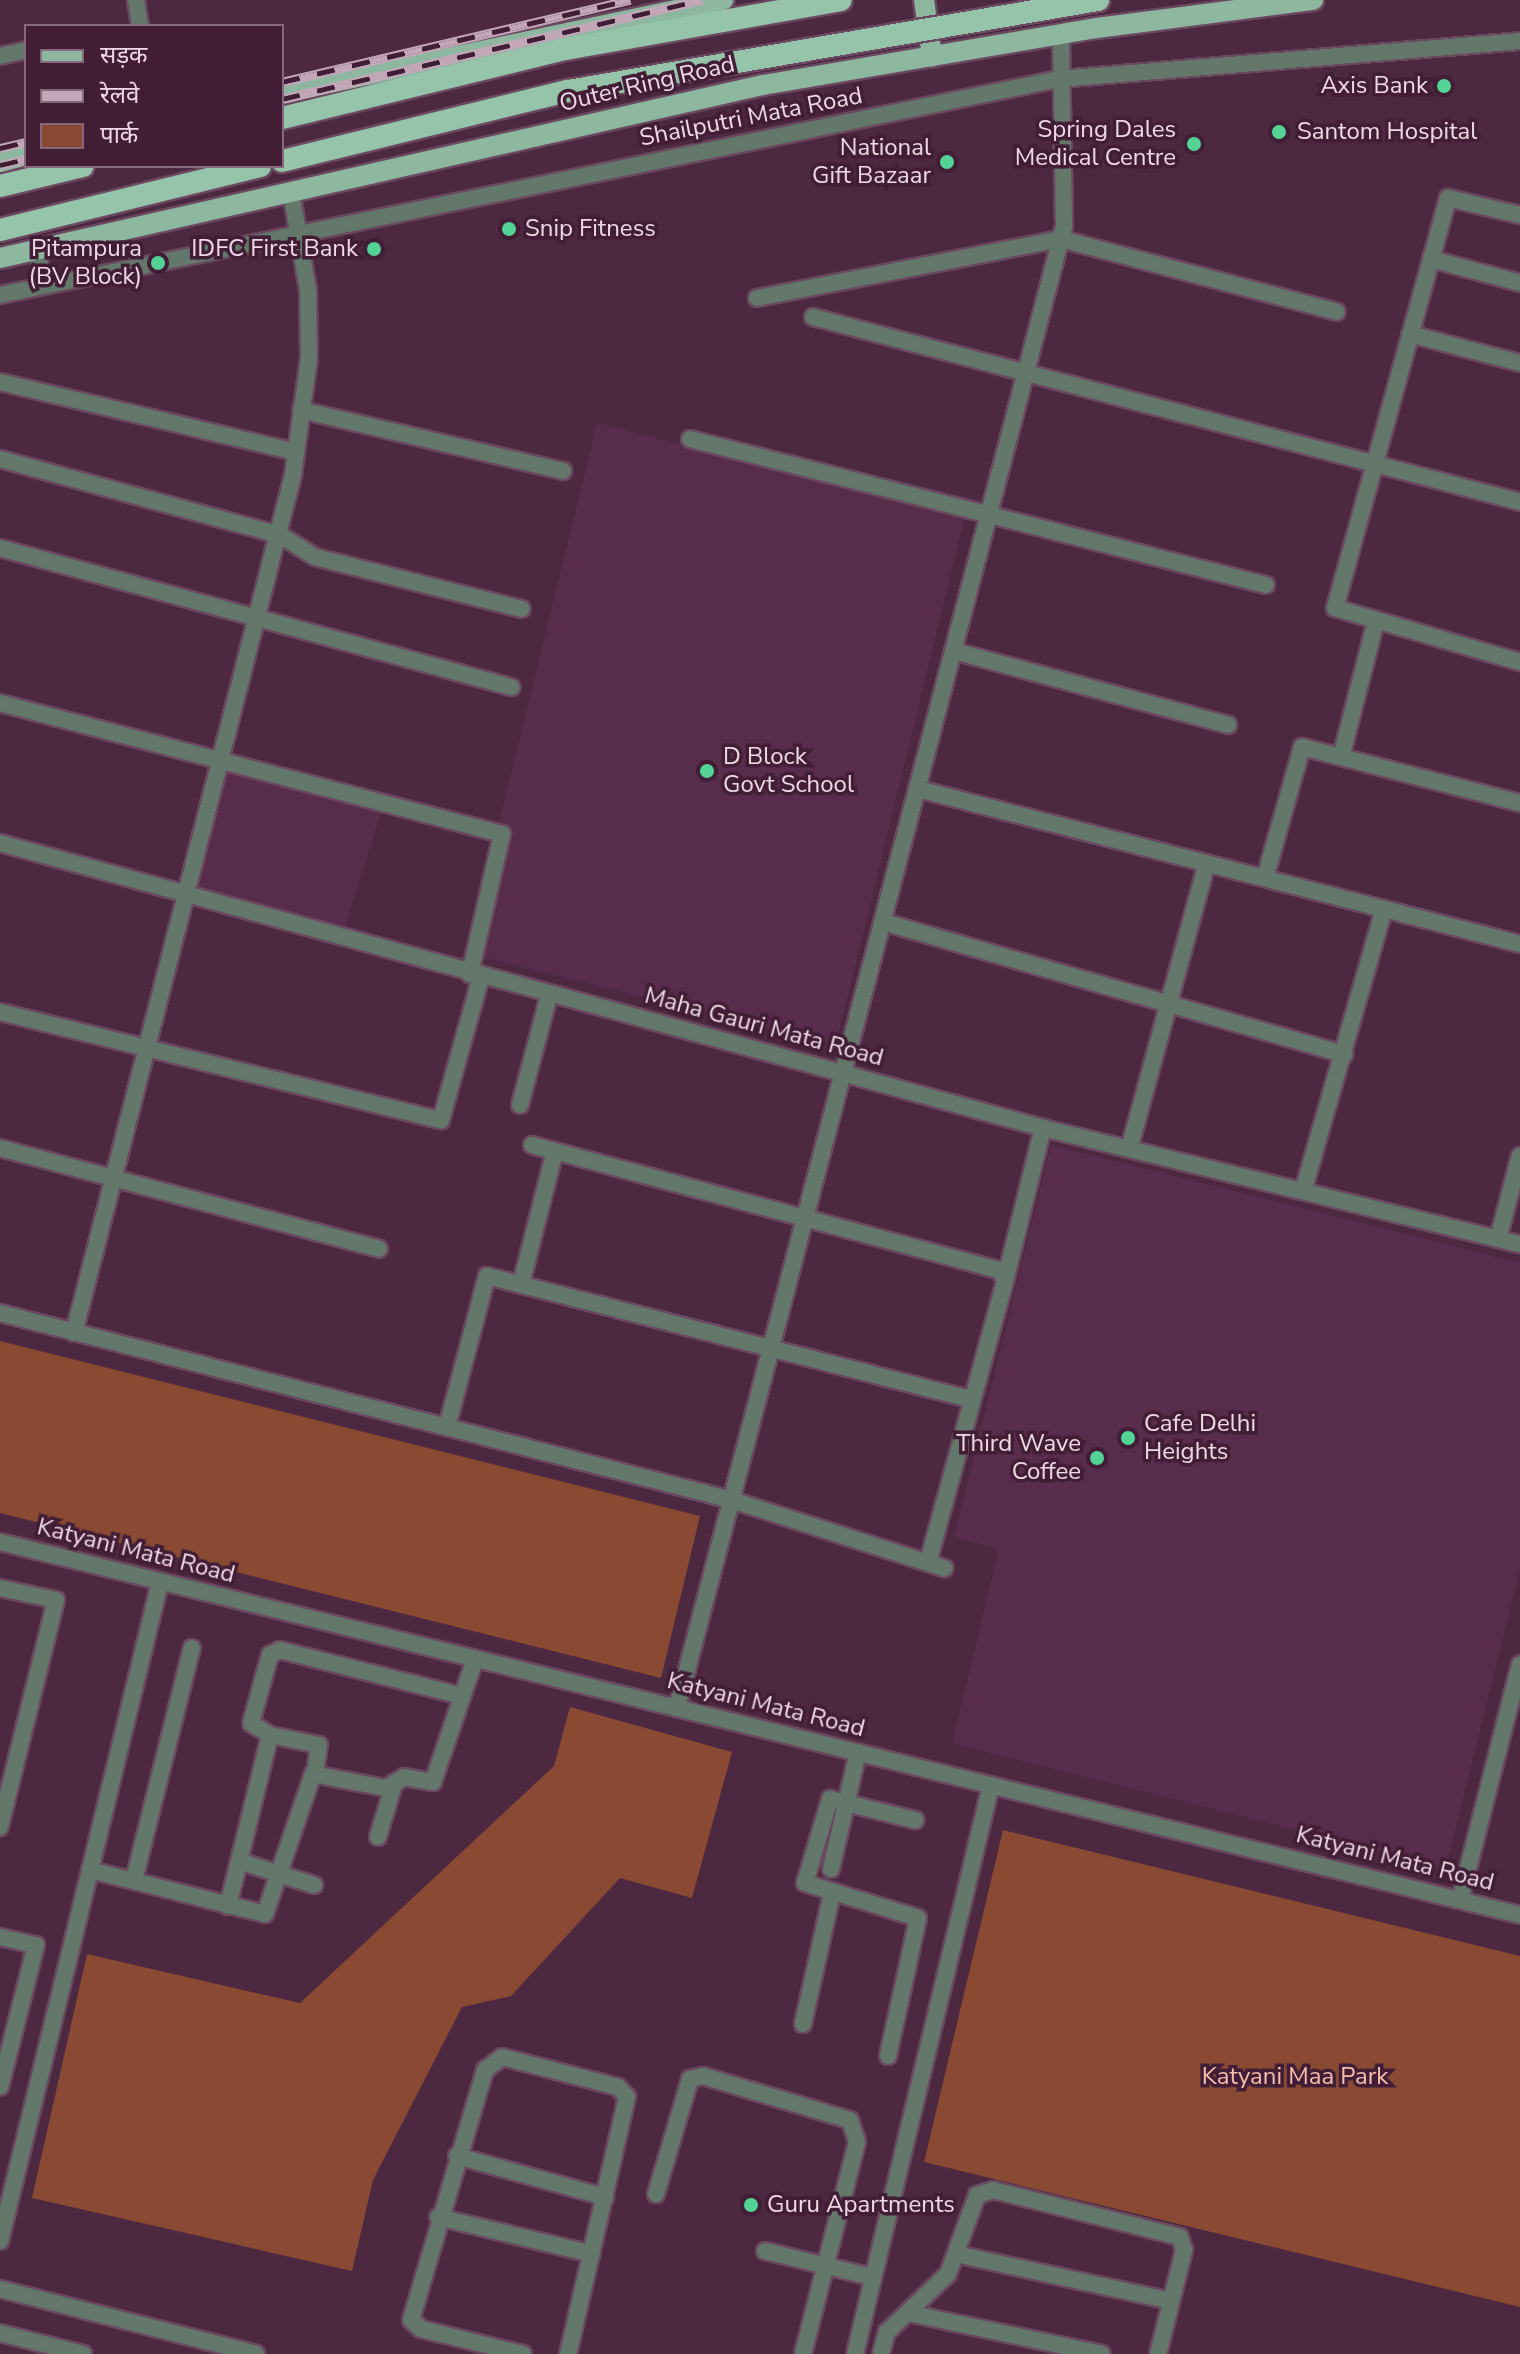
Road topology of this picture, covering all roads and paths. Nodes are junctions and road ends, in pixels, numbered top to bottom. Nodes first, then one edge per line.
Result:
1 (136, 0) edge
2 (723, 0) edge
3 (841, 0) edge
4 (924, 0) edge
5 (1098, 0) edge
6 (1313, 0) edge
7 (135, 24) edge
8 (1061, 36) junction
9 (1520, 41) edge
10 (24, 50) edge
11 (0, 56) edge
12 (932, 56) junction
13 (1059, 79) junction
14 (284, 93) edge
15 (284, 118) edge
16 (24, 156) edge
17 (284, 161) edge
18 (0, 162) edge
19 (75, 168) edge
20 (252, 168) edge
21 (0, 186) edge
22 (291, 192) junction
23 (1520, 215) edge
24 (0, 230) edge
25 (300, 232) junction
26 (1061, 239) junction
27 (36, 250) junction
28 (0, 258) edge
29 (1431, 259) junction
30 (1520, 283) edge
31 (46, 284) junction
32 (0, 295) edge
33 (757, 298) dead end
34 (1337, 312) dead end
35 (813, 317) dead end
36 (1410, 334) junction
37 (1520, 363) edge
38 (1026, 371) junction
39 (0, 382) edge
40 (301, 410) junction
41 (690, 439) dead end
42 (296, 452) junction
43 (0, 459) edge
44 (1373, 463) junction
45 (563, 471) dead end
46 (1520, 502) edge
47 (988, 519) junction
48 (280, 535) junction
49 (0, 548) edge
50 (1266, 585) dead end
51 (522, 609) dead end
52 (261, 614) junction
53 (1376, 621) junction
54 (954, 651) junction
55 (1520, 662) edge
56 (511, 687) dead end
57 (0, 703) edge
58 (1228, 725) dead end
59 (224, 756) junction
60 (1341, 757) junction
61 (918, 789) junction
62 (1520, 803) edge
63 (0, 843) edge
64 (1207, 863) junction
65 (1265, 878) junction
66 (188, 895) junction
67 (1384, 909) junction
68 (883, 922) junction
69 (1520, 944) edge
70 (476, 976) junction
71 (549, 995) junction
72 (1168, 1004) junction
73 (0, 1012) edge
74 (147, 1047) junction
75 (1344, 1054) junction
76 (843, 1073) junction
77 (520, 1105) dead end
78 (1043, 1128) junction
79 (532, 1145) dead end
80 (1130, 1146) junction
81 (0, 1148) edge
82 (555, 1151) junction
83 (1520, 1156) edge
84 (112, 1179) junction
85 (1304, 1188) junction
86 (807, 1213) junction
87 (1498, 1239) junction
88 (1520, 1244) edge
89 (379, 1249) dead end
90 (1005, 1281) junction
91 (521, 1284) junction
92 (0, 1313) edge
93 (74, 1333) junction
94 (772, 1347) junction
95 (971, 1399) junction
96 (447, 1427) junction
97 (732, 1500) junction
98 (0, 1542) edge
99 (160, 1582) junction
100 (0, 1588) edge
101 (192, 1648) dead end
102 (475, 1659) junction
103 (1520, 1665) edge
104 (462, 1696) junction
105 (677, 1708) junction
106 (270, 1735) junction
107 (858, 1752) junction
108 (315, 1772) junction
109 (991, 1785) junction
110 (393, 1787) junction
111 (847, 1803) junction
112 (915, 1820) dead end
113 (0, 1827) edge
114 (378, 1837) dead end
115 (239, 1861) junction
116 (831, 1869) dead end
117 (90, 1870) junction
118 (281, 1875) junction
119 (134, 1880) junction
120 (314, 1885) dead end
121 (832, 1893) junction
122 (1460, 1900) junction
123 (228, 1906) junction
124 (1520, 1915) edge
125 (0, 1937) edge
126 (803, 2024) dead end
127 (888, 2056) dead end
128 (0, 2087) edge
129 (457, 2156) junction
130 (656, 2194) dead end
131 (605, 2197) junction
132 (438, 2217) junction
133 (0, 2241) edge
134 (765, 2251) dead end
135 (592, 2254) junction
136 (956, 2254) junction
137 (826, 2265) junction
138 (872, 2277) junction
139 (0, 2289) edge
140 (1171, 2301) junction
141 (908, 2313) junction
142 (0, 2333) edge
143 (1036, 2347) edge
144 (83, 2354) edge
145 (256, 2354) edge
146 (523, 2354) edge
147 (568, 2354) edge
148 (803, 2354) edge
149 (855, 2354) edge
150 (881, 2354) edge
151 (1097, 2354) edge
152 (1158, 2354) edge

1 - 7 street
2 - 14 main road
3 - 15 highway, Outer Ring Road
4 - 12 main road
5 - 17 highway, Outer Ring Road, bridge
6 - 8 main road, Outer Ring Road
8 - 12 main road, Outer Ring Road
8 - 13 street
9 - 13 street, Shailputri Mata Road
10 - 11 street
12 - 22 main road, Outer Ring Road
13 - 25 street, Shailputri Mata Road
13 - 26 street
16 - 18 main road
19 - 21 highway
20 - 24 highway
22 - 25 street
22 - 27 main road, Outer Ring Road
23 - 29 street
25 - 31 street, Shailputri Mata Road
25 - 40 street
26 - 33 street
26 - 34 street
26 - 38 street
27 - 28 main road, Outer Ring Road
27 - 31 street
29 - 30 street
29 - 36 street
31 - 32 street, Shailputri Mata Road
35 - 38 street
36 - 37 street
36 - 44 street
38 - 44 street
38 - 47 street
39 - 42 street
40 - 42 street
40 - 45 street
41 - 47 street
42 - 48 street
43 - 48 street
44 - 46 street
44 - 53 street
47 - 50 street
47 - 54 street
48 - 51 street
48 - 52 street
49 - 52 street
52 - 56 street
52 - 59 street
53 - 55 street
53 - 60 street
54 - 58 street
54 - 61 street
57 - 59 street
59 - 66 street
59 - 70 street
60 - 62 street
60 - 65 street
61 - 64 street
61 - 68 street
63 - 66 street, Maha Gauri Mata Road
64 - 65 street
64 - 72 street
65 - 67 street
66 - 70 street, Maha Gauri Mata Road
66 - 74 street
67 - 69 street
67 - 75 street
68 - 72 street
68 - 76 street
70 - 71 street, Maha Gauri Mata Road
70 - 74 street
71 - 76 street, Maha Gauri Mata Road
71 - 77 street
72 - 75 street
72 - 80 street
73 - 74 street
74 - 84 street
75 - 85 street
76 - 78 street, Maha Gauri Mata Road
76 - 86 street
78 - 80 street, Maha Gauri Mata Road
78 - 90 street
79 - 82 street
80 - 85 street, Maha Gauri Mata Road
81 - 84 street
82 - 86 street
82 - 91 street
83 - 87 street
84 - 89 street
84 - 93 street
85 - 87 street, Maha Gauri Mata Road
86 - 90 street
86 - 94 street
87 - 88 street, Maha Gauri Mata Road
90 - 95 street
91 - 94 street
91 - 96 street
92 - 93 street
93 - 96 street
94 - 95 street
94 - 97 street
95 - 97 street
96 - 97 street
97 - 105 street
98 - 99 street, Katyani Mata Road
99 - 102 street, Katyani Mata Road
99 - 117 street
100 - 113 street
101 - 119 street
102 - 104 street
102 - 105 street, Katyani Mata Road
103 - 122 street
104 - 106 street
104 - 110 street
105 - 107 street, Katyani Mata Road
106 - 108 street
106 - 115 street
107 - 109 street, Katyani Mata Road
107 - 111 street
108 - 110 street
108 - 118 street
109 - 122 street, Katyani Mata Road
109 - 138 street
110 - 114 street
111 - 112 street
111 - 116 street
111 - 121 street
115 - 118 street
115 - 123 street
117 - 119 street
117 - 133 street
118 - 120 street
118 - 123 street
119 - 123 street
121 - 126 street
121 - 127 street
122 - 124 street, Katyani Mata Road
125 - 128 street
129 - 131 street
129 - 131 street
129 - 132 street
130 - 137 street
131 - 135 street
132 - 135 street
132 - 146 street
134 - 137 street
135 - 147 street
136 - 140 street
136 - 140 street
136 - 141 street
137 - 138 street
137 - 148 street
138 - 149 street
139 - 145 street
140 - 152 street
141 - 143 street
141 - 150 street
142 - 144 street
143 - 151 street

